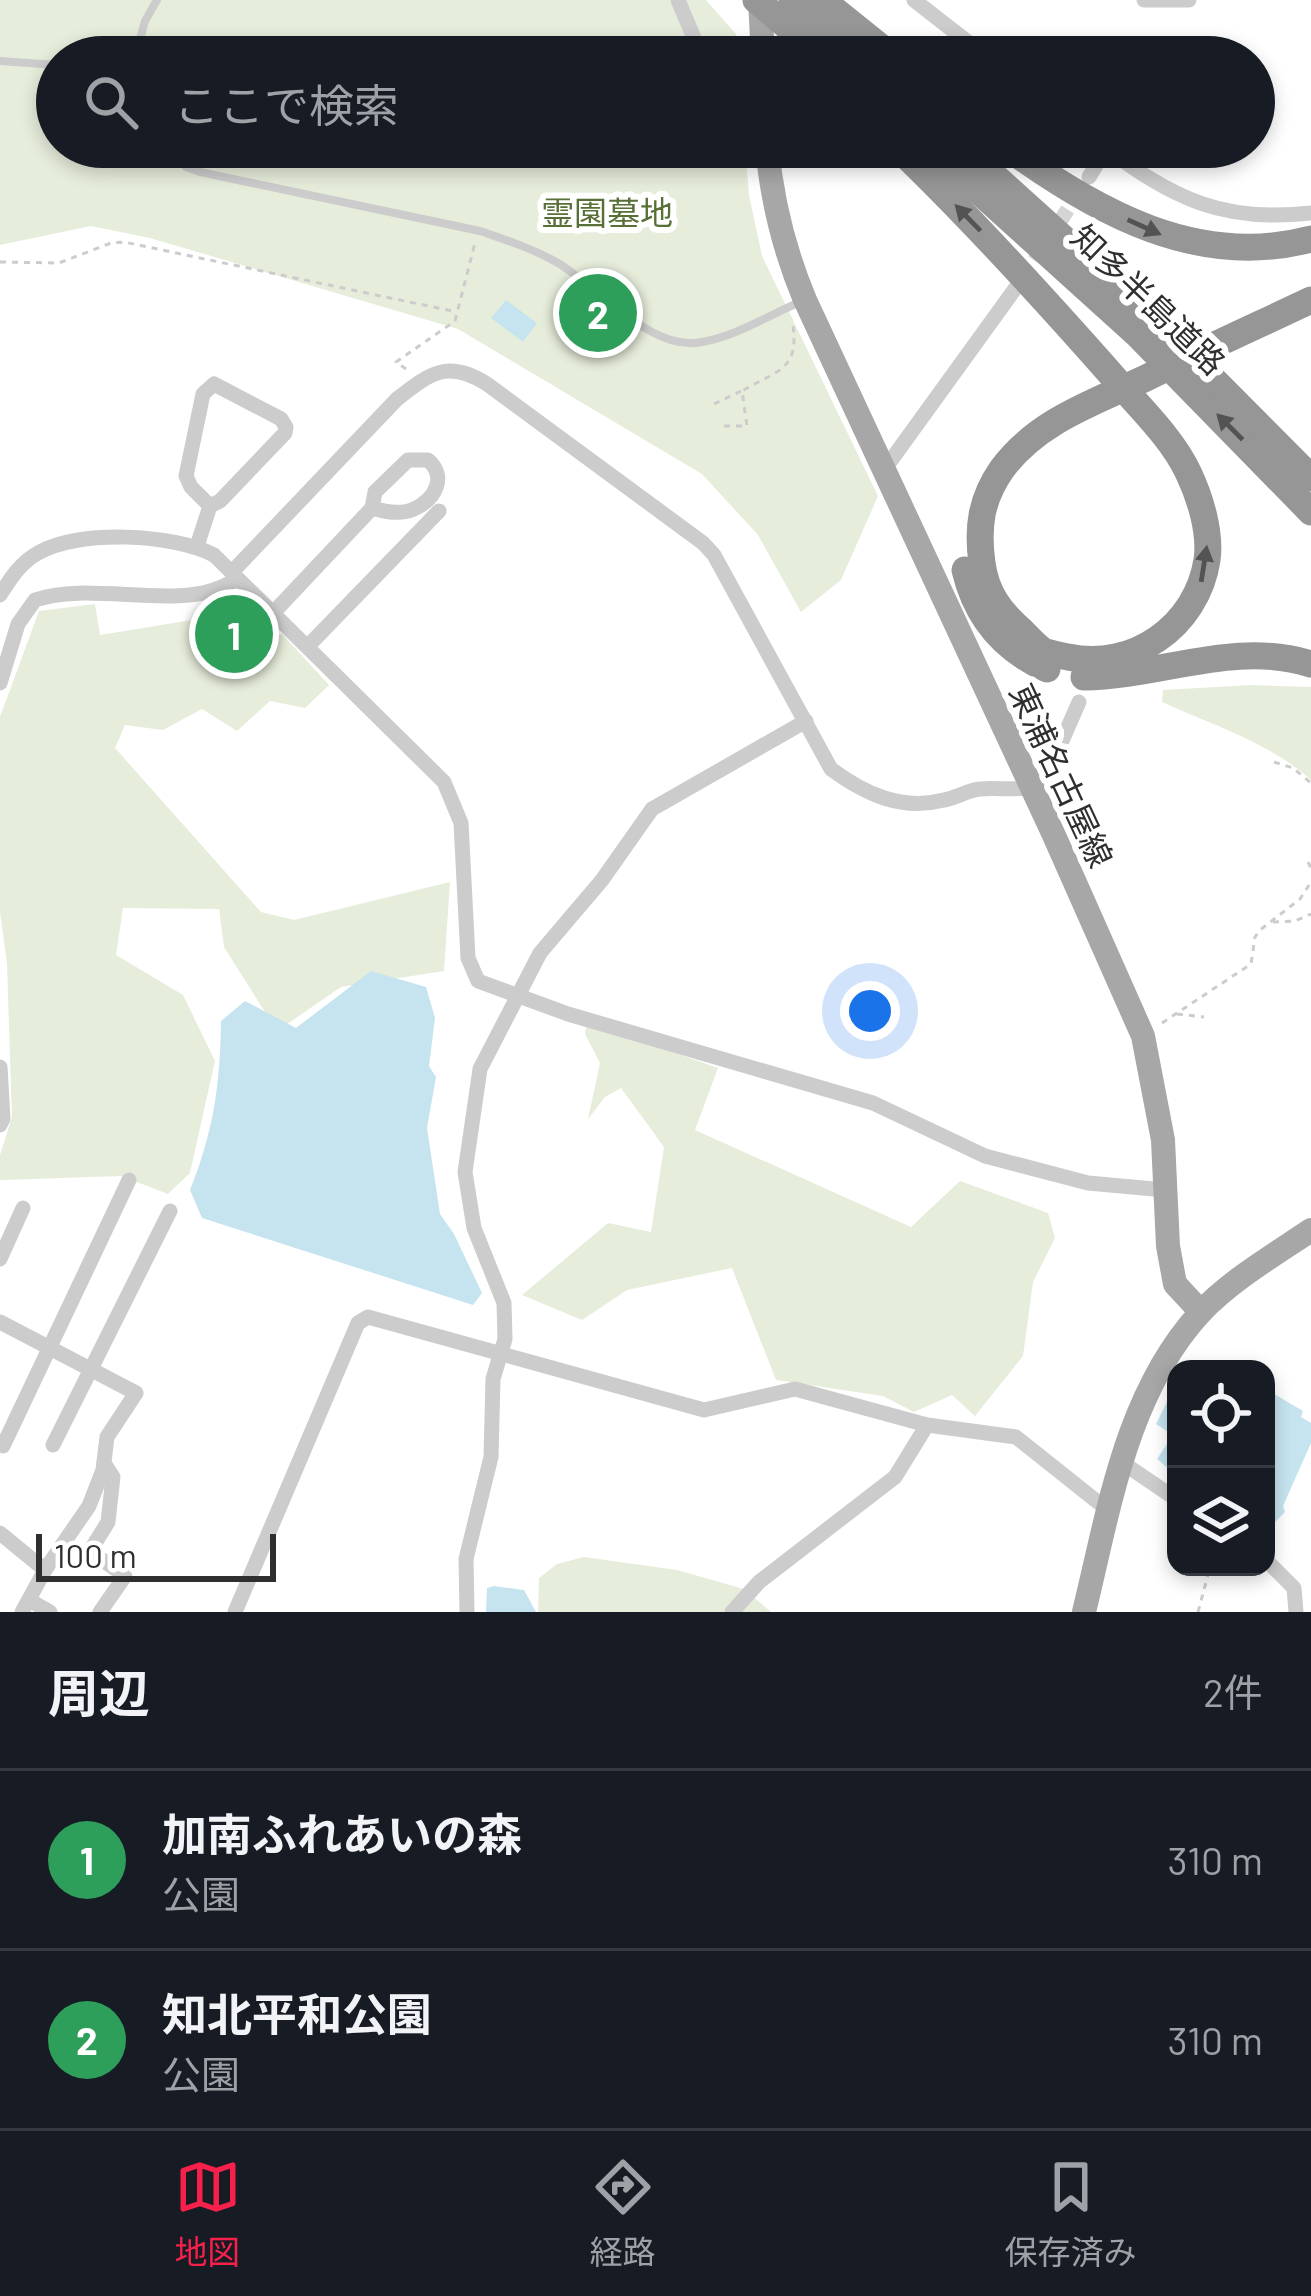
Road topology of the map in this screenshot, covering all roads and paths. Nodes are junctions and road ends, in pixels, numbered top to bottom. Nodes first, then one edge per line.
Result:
1 (157, 0) edge
2 (678, 0) edge
3 (821, 0) edge
4 (914, 0) edge
5 (1144, 0) edge
6 (1189, 0) edge
7 (783, 19) edge
8 (141, 36) edge
9 (693, 36) edge
10 (817, 36) edge
11 (866, 36) edge
12 (960, 36) edge
13 (0, 62) edge
14 (36, 64) edge
15 (190, 168) edge
16 (769, 168) edge
17 (918, 168) edge
18 (953, 168) edge
19 (985, 168) edge
20 (1036, 168) edge
21 (1094, 168) edge
22 (1134, 168) edge
23 (1089, 177) tunnel mouth
24 (1311, 214) edge
25 (478, 230) junction
26 (1311, 239) edge
27 (0, 262) edge
28 (1311, 280) edge
29 (1021, 282) tunnel mouth
30 (1311, 300) edge
31 (798, 303) junction
32 (457, 312) junction
33 (1220, 333) junction
34 (422, 380) junction
35 (1105, 390) junction
36 (742, 391) junction
37 (714, 404) dead end
38 (724, 426) dead end
39 (884, 470) junction
40 (1311, 478) edge
41 (210, 506) junction
42 (372, 508) junction
43 (439, 511) dead end
44 (1311, 512) edge
45 (197, 546) junction
46 (234, 575) junction
47 (0, 595) edge
48 (274, 612) junction
49 (308, 646) junction
50 (1311, 664) edge
51 (0, 683) edge
52 (1079, 702) dead end
53 (806, 722) junction
54 (1274, 762) dead end
55 (1311, 783) edge
56 (1031, 788) junction
57 (1308, 862) dead end
58 (1311, 868) edge
59 (1311, 883) edge
60 (1311, 914) edge
61 (1273, 922) junction
62 (515, 994) junction
63 (1177, 1014) junction
64 (1204, 1017) dead end
65 (1143, 1036) junction
66 (0, 1067) edge
67 (0, 1125) edge
68 (129, 1180) dead end
69 (1165, 1190) junction
70 (22, 1208) dead end
71 (170, 1211) dead end
72 (1311, 1230) edge
73 (0, 1258) edge
74 (1201, 1312) junction
75 (0, 1322) edge
76 (47, 1347) junction
77 (502, 1355) junction
78 (92, 1369) junction
79 (927, 1425) junction
80 (52, 1445) dead end
81 (3, 1446) dead end
82 (1120, 1461) junction
83 (104, 1463) junction
84 (1167, 1493) edge
85 (1109, 1511) junction
86 (0, 1533) edge
87 (45, 1570) junction
88 (1275, 1570) edge
89 (1208, 1576) edge
90 (25, 1606) edge
91 (50, 1612) edge
92 (100, 1612) edge
93 (235, 1612) edge
94 (467, 1612) edge
95 (732, 1612) edge
96 (1084, 1612) edge
97 (1198, 1612) edge
98 (1296, 1612) edge

1 - 8 lane
2 - 9 street
3 - 11 highway
4 - 12 street
5 - 6 street
7 - 10 highway
13 - 14 lane
15 - 25 lane
16 - 31 main road, 東浦名古屋線
35 -> 17 highway
44 -> 18 highway, 知多半島道路
19 - 40 highway, 知多半島道路
20 -> 26 highway
21 - 23 street
22 - 24 street
25 - 31 lane
25 - 32 path
27 - 32 path
28 - 33 highway
29 - 39 street
30 - 33 highway
31 - 36 path
31 - 39 main road, 東浦名古屋線
32 - 34 path
33 - 35 highway
34 - 46 street
34 - 53 street
35 - 50 highway
36 - 37 path
36 - 38 path
39 - 56 main road, 東浦名古屋線
41 - 41 street
41 - 45 street
42 - 42 street
42 - 48 street
43 - 49 street
45 - 46 street
45 - 47 street
46 - 48 street
46 - 51 street
48 - 49 street
49 - 62 street
52 - 56 street
53 - 56 street
53 - 62 street
54 - 55 path
56 - 65 main road, 東浦名古屋線
57 - 58 path
59 - 61 path
60 - 61 path
61 - 63 path
62 - 69 street
62 - 77 street
63 - 64 path
63 - 65 path
65 - 69 main road, 東浦名古屋線
66 - 67 street
68 - 76 street
69 - 74 main road, 東浦名古屋線
70 - 73 street
71 - 78 street
72 - 74 main road
74 - 82 main road
75 - 76 street
76 - 78 street
76 - 81 street
77 - 79 street
77 - 93 street
77 - 94 street
78 - 80 street
78 - 83 street
79 - 85 street
79 - 95 street
82 - 84 street
82 - 85 main road
83 - 87 street
83 - 92 street
85 - 96 main road
86 - 87 street
87 - 90 street
88 - 98 street
89 - 97 path
90 - 91 street

